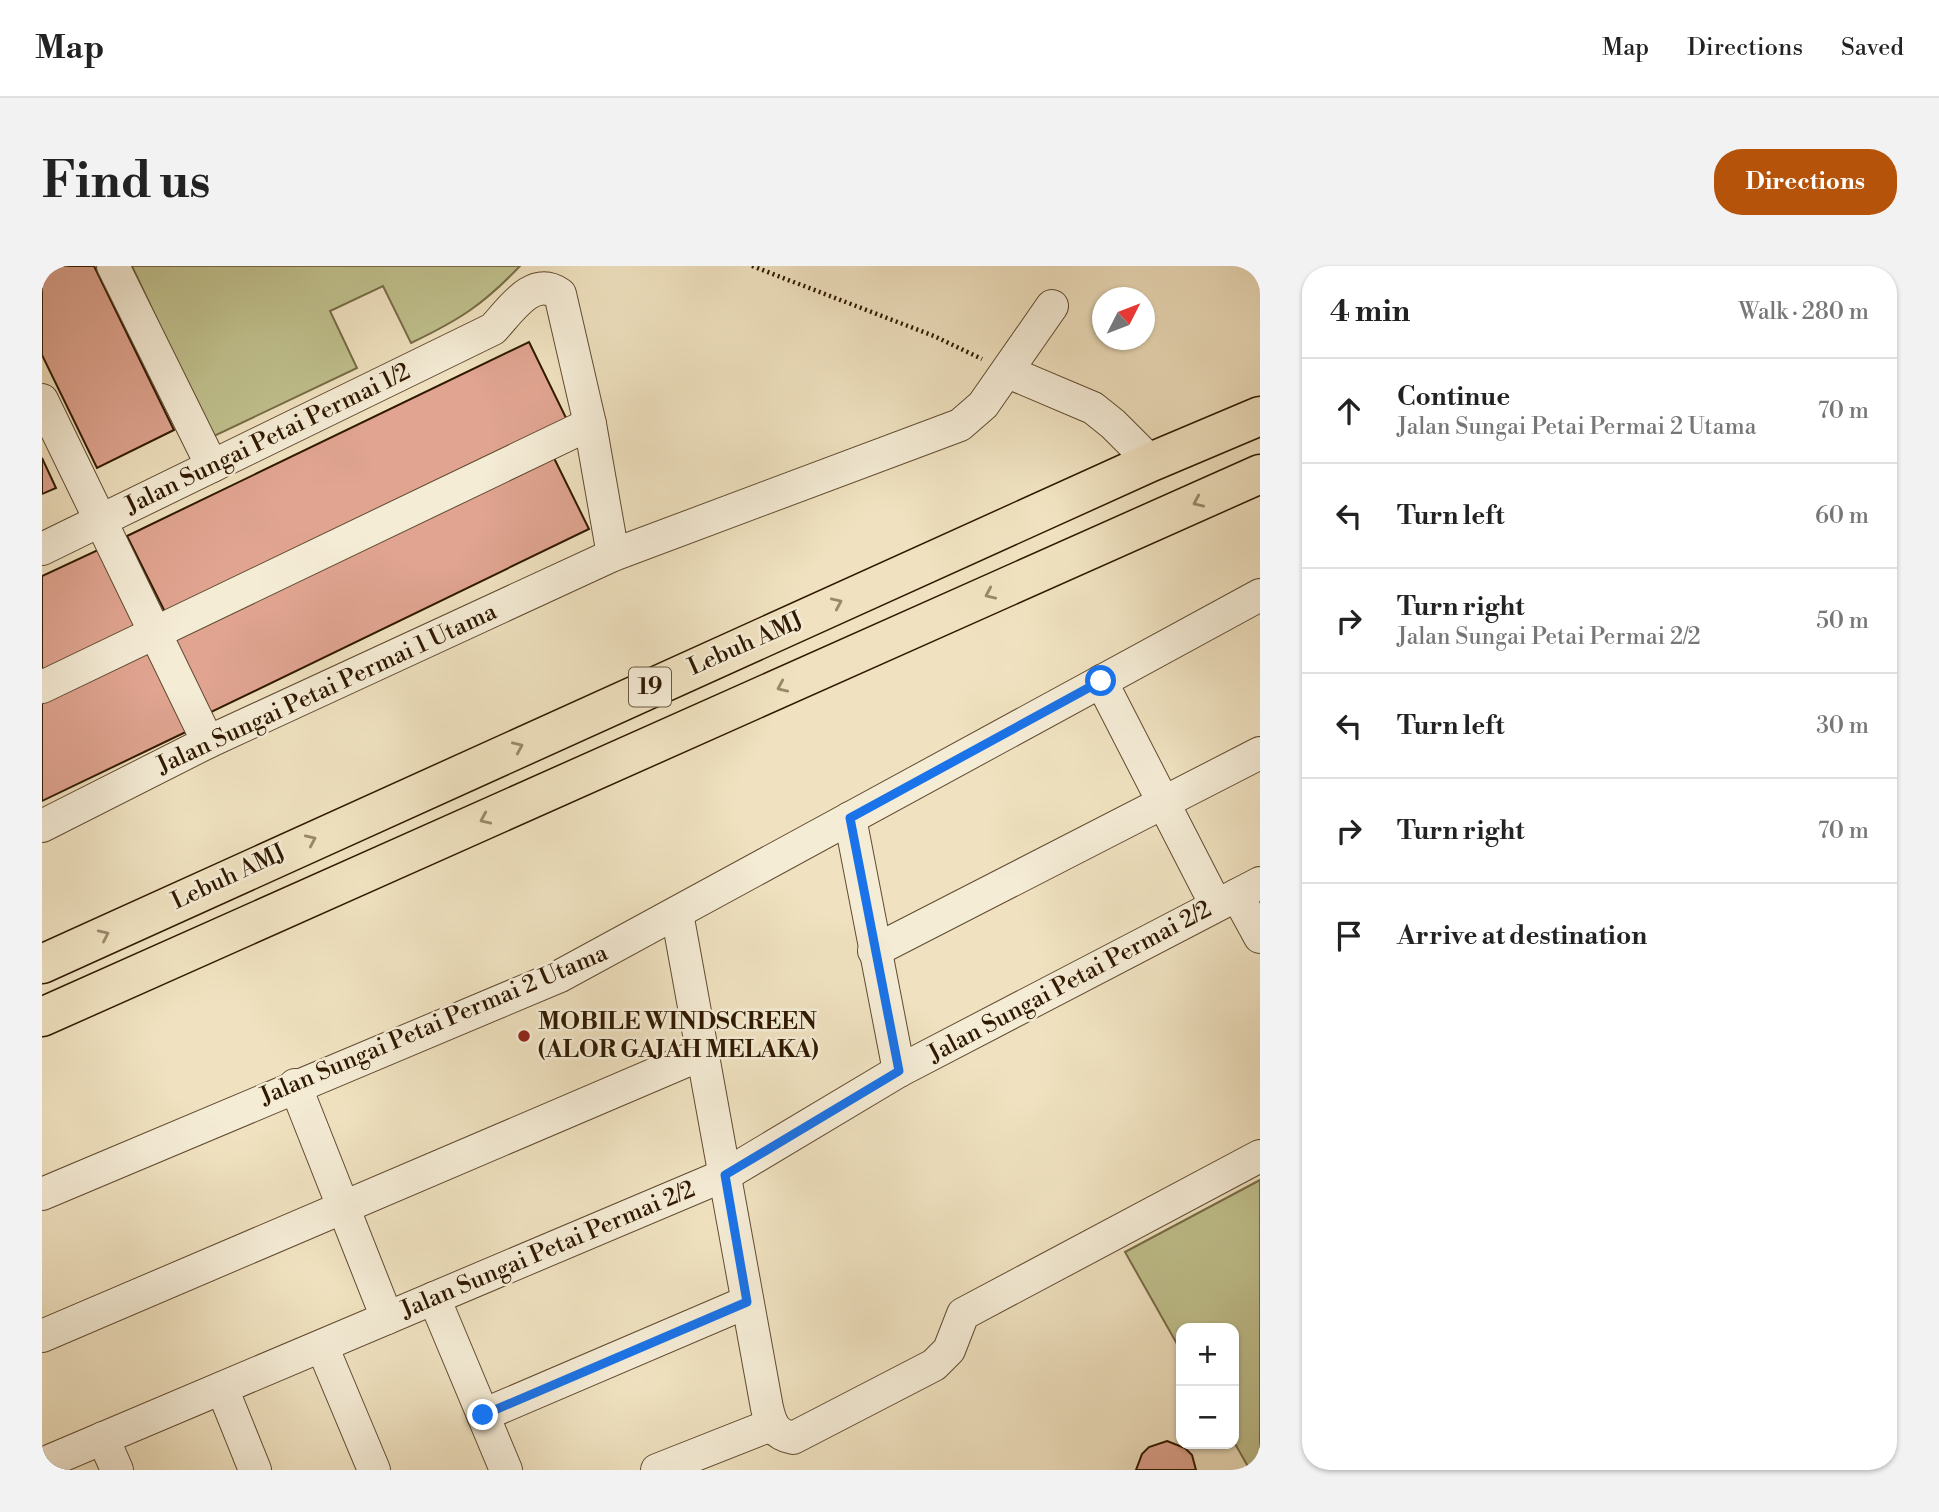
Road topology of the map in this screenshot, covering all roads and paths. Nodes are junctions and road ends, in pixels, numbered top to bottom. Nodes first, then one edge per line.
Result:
1 (113, 266) edge
2 (752, 266) edge
3 (1052, 306) dead end
4 (1008, 372) junction
5 (42, 400) edge
6 (1260, 416) edge
7 (590, 424) junction
8 (1151, 462) junction
9 (212, 466) junction
10 (1260, 474) edge
11 (100, 520) junction
12 (42, 549) edge
13 (613, 555) junction
14 (1260, 595) edge
15 (155, 633) junction
16 (1101, 681) junction
17 (42, 687) edge
18 (208, 742) junction
19 (1260, 752) edge
20 (1163, 802) junction
21 (850, 818) junction
22 (42, 826) edge
23 (1238, 894) edge
24 (677, 913) junction
25 (1260, 937) edge
26 (874, 951) junction
27 (42, 964) edge
28 (42, 1017) edge
29 (702, 1054) junction
30 (899, 1071) junction
31 (295, 1086) junction
32 (1260, 1156) edge
33 (725, 1175) junction
34 (42, 1194) edge
35 (343, 1207) junction
36 (434, 1298) junction
37 (747, 1302) junction
38 (387, 1318) junction
39 (42, 1336) edge
40 (322, 1346) junction
41 (222, 1388) junction
42 (483, 1415) junction
43 (771, 1425) junction
44 (103, 1438) junction
45 (42, 1464) edge
46 (117, 1470) edge
47 (255, 1470) edge
48 (374, 1470) edge
49 (506, 1470) edge
50 (657, 1470) edge

1 - 9 street
2 - 4 path
3 - 4 street, Jalan Sungai Petai Permai 1 Utama
4 - 8 street
4 - 13 street, Jalan Sungai Petai Permai 1 Utama
5 - 11 street
6 - 8 highway, Lebuh AMJ / 19
7 - 9 street, Jalan Sungai Petai Permai 1/2
7 - 13 street, Jalan Sungai Petai Permai 1/2
7 - 15 street
27 -> 8 highway, Lebuh AMJ / 19
9 - 11 street, Jalan Sungai Petai Permai 1/2
10 -> 28 highway, Lebuh AMJ / 19
11 - 12 street, Jalan Sungai Petai Permai 1/2
11 - 15 street
13 - 18 street, Jalan Sungai Petai Permai 1 Utama
14 - 16 street, Jalan Sungai Petai Permai 2 Utama
15 - 17 street
15 - 18 street
16 - 20 street
16 - 21 street, Jalan Sungai Petai Permai 2 Utama
18 - 22 street, Jalan Sungai Petai Permai 1 Utama
19 - 20 street
20 - 23 street
20 - 26 street
21 - 24 street, Jalan Sungai Petai Permai 2 Utama
21 - 26 street
23 - 25 street
23 - 30 street, Jalan Sungai Petai Permai 2/2
24 - 29 street
24 - 31 street, Jalan Sungai Petai Permai 2 Utama
26 - 30 street
29 - 33 street
29 - 35 street
30 - 33 street, Jalan Sungai Petai Permai 2/2
31 - 34 street, Jalan Sungai Petai Permai 2 Utama
31 - 35 street
32 - 43 street
33 - 36 street, Jalan Sungai Petai Permai 2/2
33 - 37 street
35 - 38 street
35 - 39 street
36 - 38 street, Jalan Sungai Petai Permai 2/2
36 - 42 street
37 - 42 street
37 - 43 street
38 - 40 street, Jalan Sungai Petai Permai 2/2
40 - 41 street, Jalan Sungai Petai Permai 2/2
40 - 48 street
41 - 44 street, Jalan Sungai Petai Permai 2/2
41 - 47 street
42 - 49 street
43 - 50 street
44 - 45 street, Jalan Sungai Petai Permai 2/2
44 - 46 street

